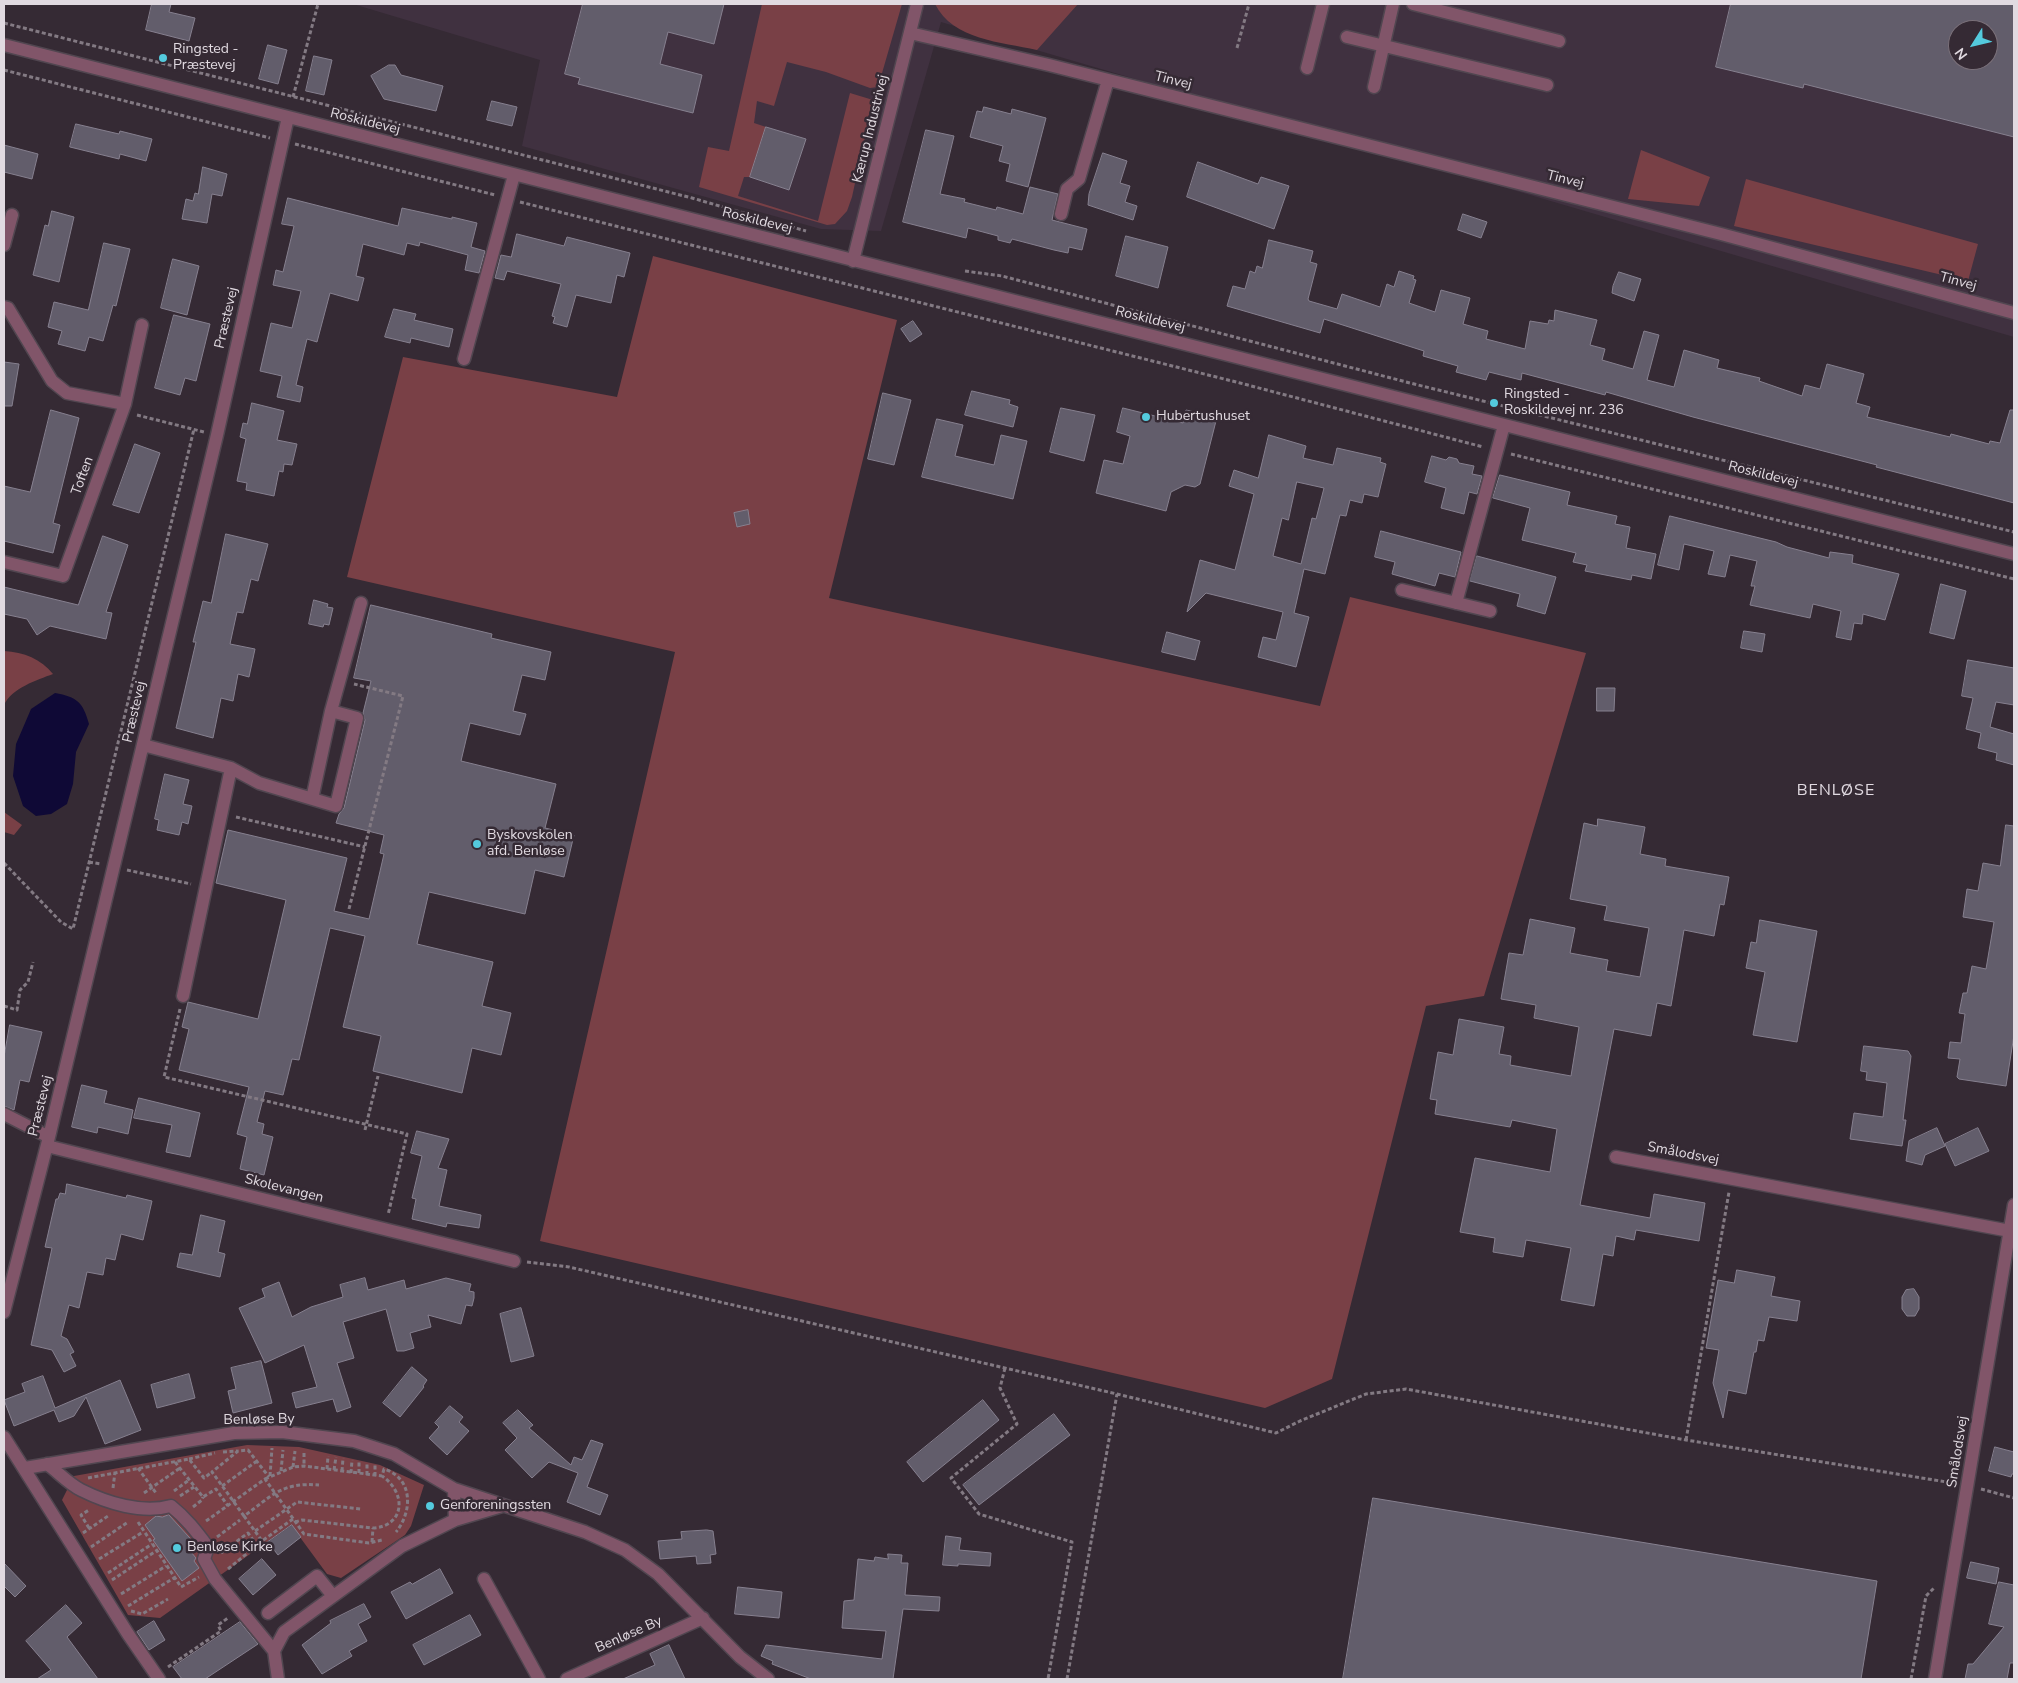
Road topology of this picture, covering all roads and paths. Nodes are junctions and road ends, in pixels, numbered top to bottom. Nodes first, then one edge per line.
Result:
1 (318, 4) edge
2 (917, 4) edge
3 (1249, 4) edge
4 (1324, 4) edge
5 (1393, 4) edge
6 (1413, 4) edge
7 (4, 23) edge
8 (910, 33) junction
9 (1347, 37) dead end
10 (1559, 41) dead end
11 (4, 46) edge
12 (1384, 47) junction
13 (1237, 48) dead end
14 (1307, 68) dead end
15 (4, 70) edge
16 (1108, 80) junction
17 (1547, 85) dead end
18 (1374, 87) dead end
19 (293, 97) junction
20 (288, 117) junction
21 (282, 141) junction
22 (514, 175) junction
23 (508, 198) junction
24 (1060, 214) dead end
25 (12, 216) dead end
26 (811, 232) dead end
27 (4, 245) edge
28 (853, 261) junction
29 (959, 270) dead end
30 (4, 307) edge
31 (2014, 313) edge
32 (142, 325) dead end
33 (464, 359) dead end
34 (125, 404) junction
35 (1504, 425) junction
36 (194, 429) junction
37 (217, 435) junction
38 (1497, 450) junction
39 (2014, 532) edge
40 (2014, 554) edge
41 (4, 562) edge
42 (2014, 579) edge
43 (1402, 590) dead end
44 (361, 603) dead end
45 (1456, 603) junction
46 (1490, 611) dead end
47 (339, 680) junction
48 (331, 711) junction
49 (142, 745) junction
50 (231, 768) junction
51 (312, 798) junction
52 (221, 814) junction
53 (365, 847) junction
54 (89, 862) junction
55 (4, 863) edge
56 (113, 867) junction
57 (205, 887) junction
58 (349, 909) dead end
59 (33, 962) dead end
60 (183, 996) joint
61 (4, 1006) edge
62 (378, 1076) dead end
63 (4, 1114) edge
64 (367, 1125) junction
65 (365, 1130) dead end
66 (48, 1142) junction
67 (1616, 1157) dead end
68 (1732, 1179) junction
69 (2014, 1205) edge
70 (384, 1229) junction
71 (2010, 1230) junction
72 (514, 1260) joint
73 (4, 1312) edge
74 (1006, 1368) junction
75 (1117, 1394) junction
76 (1686, 1440) junction
77 (5, 1446) edge
78 (272, 1448) dead end
79 (283, 1450) dead end
80 (238, 1451) junction
81 (295, 1451) dead end
82 (304, 1453) dead end
83 (328, 1456) dead end
84 (336, 1457) dead end
85 (343, 1458) dead end
86 (189, 1459) junction
87 (352, 1460) dead end
88 (258, 1461) junction
89 (360, 1461) dead end
90 (174, 1462) junction
91 (47, 1464) junction
92 (367, 1464) dead end
93 (375, 1465) dead end
94 (304, 1466) junction
95 (293, 1467) junction
96 (25, 1468) junction
97 (138, 1468) junction
98 (180, 1468) junction
99 (326, 1469) junction
100 (334, 1470) junction
101 (281, 1471) junction
102 (342, 1471) junction
103 (212, 1472) junction
104 (351, 1472) junction
105 (359, 1473) junction
106 (366, 1475) junction
107 (375, 1476) junction
108 (382, 1476) junction
109 (269, 1477) junction
110 (265, 1479) junction
111 (189, 1480) junction
112 (73, 1484) junction
113 (318, 1485) dead end
114 (1968, 1485) junction
115 (222, 1486) junction
116 (152, 1487) junction
117 (454, 1489) junction
118 (275, 1494) junction
119 (141, 1495) dead end
120 (168, 1495) dead end
121 (2014, 1498) edge
122 (161, 1500) dead end
123 (233, 1502) junction
124 (399, 1504) junction
125 (408, 1505) junction
126 (124, 1506) junction
127 (228, 1506) junction
128 (502, 1506) junction
129 (286, 1509) junction
130 (361, 1509) dead end
131 (244, 1516) junction
132 (240, 1520) dead end
133 (294, 1520) junction
134 (454, 1520) junction
135 (373, 1528) junction
136 (195, 1529) junction
137 (254, 1531) junction
138 (143, 1532) junction
139 (392, 1534) dead end
140 (388, 1538) dead end
141 (262, 1540) junction
142 (372, 1542) junction
143 (152, 1544) junction
144 (206, 1544) junction
145 (256, 1544) junction
146 (91, 1547) junction
147 (156, 1551) junction
148 (99, 1559) junction
149 (166, 1566) junction
150 (209, 1567) junction
151 (1953, 1568) junction
152 (228, 1569) dead end
153 (108, 1573) junction
154 (174, 1578) junction
155 (484, 1579) dead end
156 (112, 1580) junction
157 (120, 1594) junction
158 (333, 1596) junction
159 (168, 1599) dead end
160 (128, 1606) junction
161 (241, 1610) junction
162 (268, 1613) dead end
163 (703, 1618) junction
164 (274, 1651) junction
165 (182, 1657) dead end
166 (159, 1679) edge
167 (278, 1679) edge
168 (539, 1679) edge
169 (567, 1679) edge
170 (768, 1679) edge
171 (1048, 1679) edge
172 (1067, 1679) edge
173 (1911, 1679) edge
174 (1935, 1679) edge

1 - 19 path
2 - 8 street, Kærup Industrivej
3 - 13 path
4 - 14 street
5 - 12 street
6 - 10 street
7 - 19 path
8 - 16 street, Tinvej
8 - 28 street, Kærup Industrivej
9 - 12 street
11 - 20 street, Roskildevej
12 - 17 street
12 - 18 street
15 - 21 path
16 - 24 street
16 - 31 street, Tinvej
19 - 20 path
19 - 26 path
20 - 21 street, Præstevej
20 - 22 street, Roskildevej
21 - 23 path
21 - 37 street, Præstevej
22 - 23 street
22 - 28 street, Roskildevej
23 - 33 street
23 - 38 path
25 - 27 street
28 - 35 street, Roskildevej
29 - 39 path
30 - 34 street
32 - 34 street, Toften
34 - 36 path
34 - 41 street, Toften
35 - 38 street
35 - 40 street, Roskildevej
36 - 37 path
36 - 54 path
37 - 49 street, Præstevej
38 - 42 path
38 - 45 street
43 - 45 street
44 - 47 street
45 - 46 street
47 - 48 street
47 - 53 path
48 - 51 street
48 - 51 street
49 - 50 street
49 - 56 street, Præstevej
50 - 51 street
50 - 52 street
52 - 53 path
52 - 57 street
53 - 58 path
54 - 55 path
54 - 56 path
56 - 57 path
56 - 66 street, Præstevej
57 - 60 street
59 - 61 path
60 - 64 path
62 - 64 path
63 - 66 street, Skolevangen
64 - 65 path
64 - 70 path
66 - 70 street, Skolevangen
66 - 73 street, Præstevej
67 - 68 street, Smålodsvej
68 - 71 street, Smålodsvej
68 - 76 path
69 - 71 street, Smålodsvej
70 - 72 street, Skolevangen
71 - 114 street, Smålodsvej
72 - 74 path
74 - 75 path
74 - 171 path
75 - 76 path
75 - 172 path
76 - 114 path
77 - 96 street
78 - 109 path
79 - 101 path
80 - 86 path
80 - 88 path
80 - 103 path
81 - 95 path
82 - 94 path
83 - 99 path
84 - 100 path
85 - 102 path
86 - 90 path
86 - 103 path
87 - 104 path
88 - 109 path
88 - 115 path
89 - 105 path
90 - 97 path
90 - 98 path
91 - 96 street, Benløse By
91 - 112 street
91 - 117 street, Benløse By
92 - 106 path
93 - 107 path
94 - 95 path
94 - 99 path
95 - 101 path
96 - 166 street
97 - 112 path
97 - 116 path
98 - 111 path
98 - 116 path
99 - 100 path
100 - 102 path
101 - 109 path
102 - 104 path
103 - 115 path
104 - 105 path
105 - 106 path
106 - 107 path
107 - 108 path
108 - 124 path
108 - 125 path
109 - 110 path
110 - 118 path
110 - 123 path
111 - 120 path
111 - 127 path
112 - 126 street
113 - 118 path
114 - 121 path
114 - 151 street, Smålodsvej
115 - 123 path
116 - 119 path
116 - 122 path
117 - 128 street, Benløse By
117 - 134 street
118 - 129 path
118 - 131 path
123 - 127 path
123 - 131 path
124 - 125 path
124 - 135 path
125 - 139 path
126 - 136 street
126 - 146 path
127 - 136 path
128 - 134 street
128 - 163 street, Benløse By
129 - 130 path
129 - 133 path
129 - 137 path
131 - 137 path
132 - 144 path
133 - 135 path
133 - 141 path
133 - 142 path
134 - 158 street
135 - 142 path
136 - 144 street
137 - 141 path
138 - 143 path
138 - 146 path
138 - 148 path
140 - 142 path
141 - 145 path
143 - 147 path
143 - 153 path
144 - 150 street
145 - 150 path
145 - 152 path
146 - 148 path
147 - 149 path
147 - 156 path
148 - 153 path
149 - 154 path
149 - 157 path
150 - 154 path
150 - 161 street
151 - 173 path
151 - 174 street, Smålodsvej
153 - 156 path
154 - 160 path
155 - 168 street
156 - 157 path
157 - 160 path
158 - 162 street
158 - 164 street
159 - 160 path
161 - 164 street
161 - 165 path
163 - 169 street, Benløse By
163 - 170 street, Benløse By
164 - 167 street

